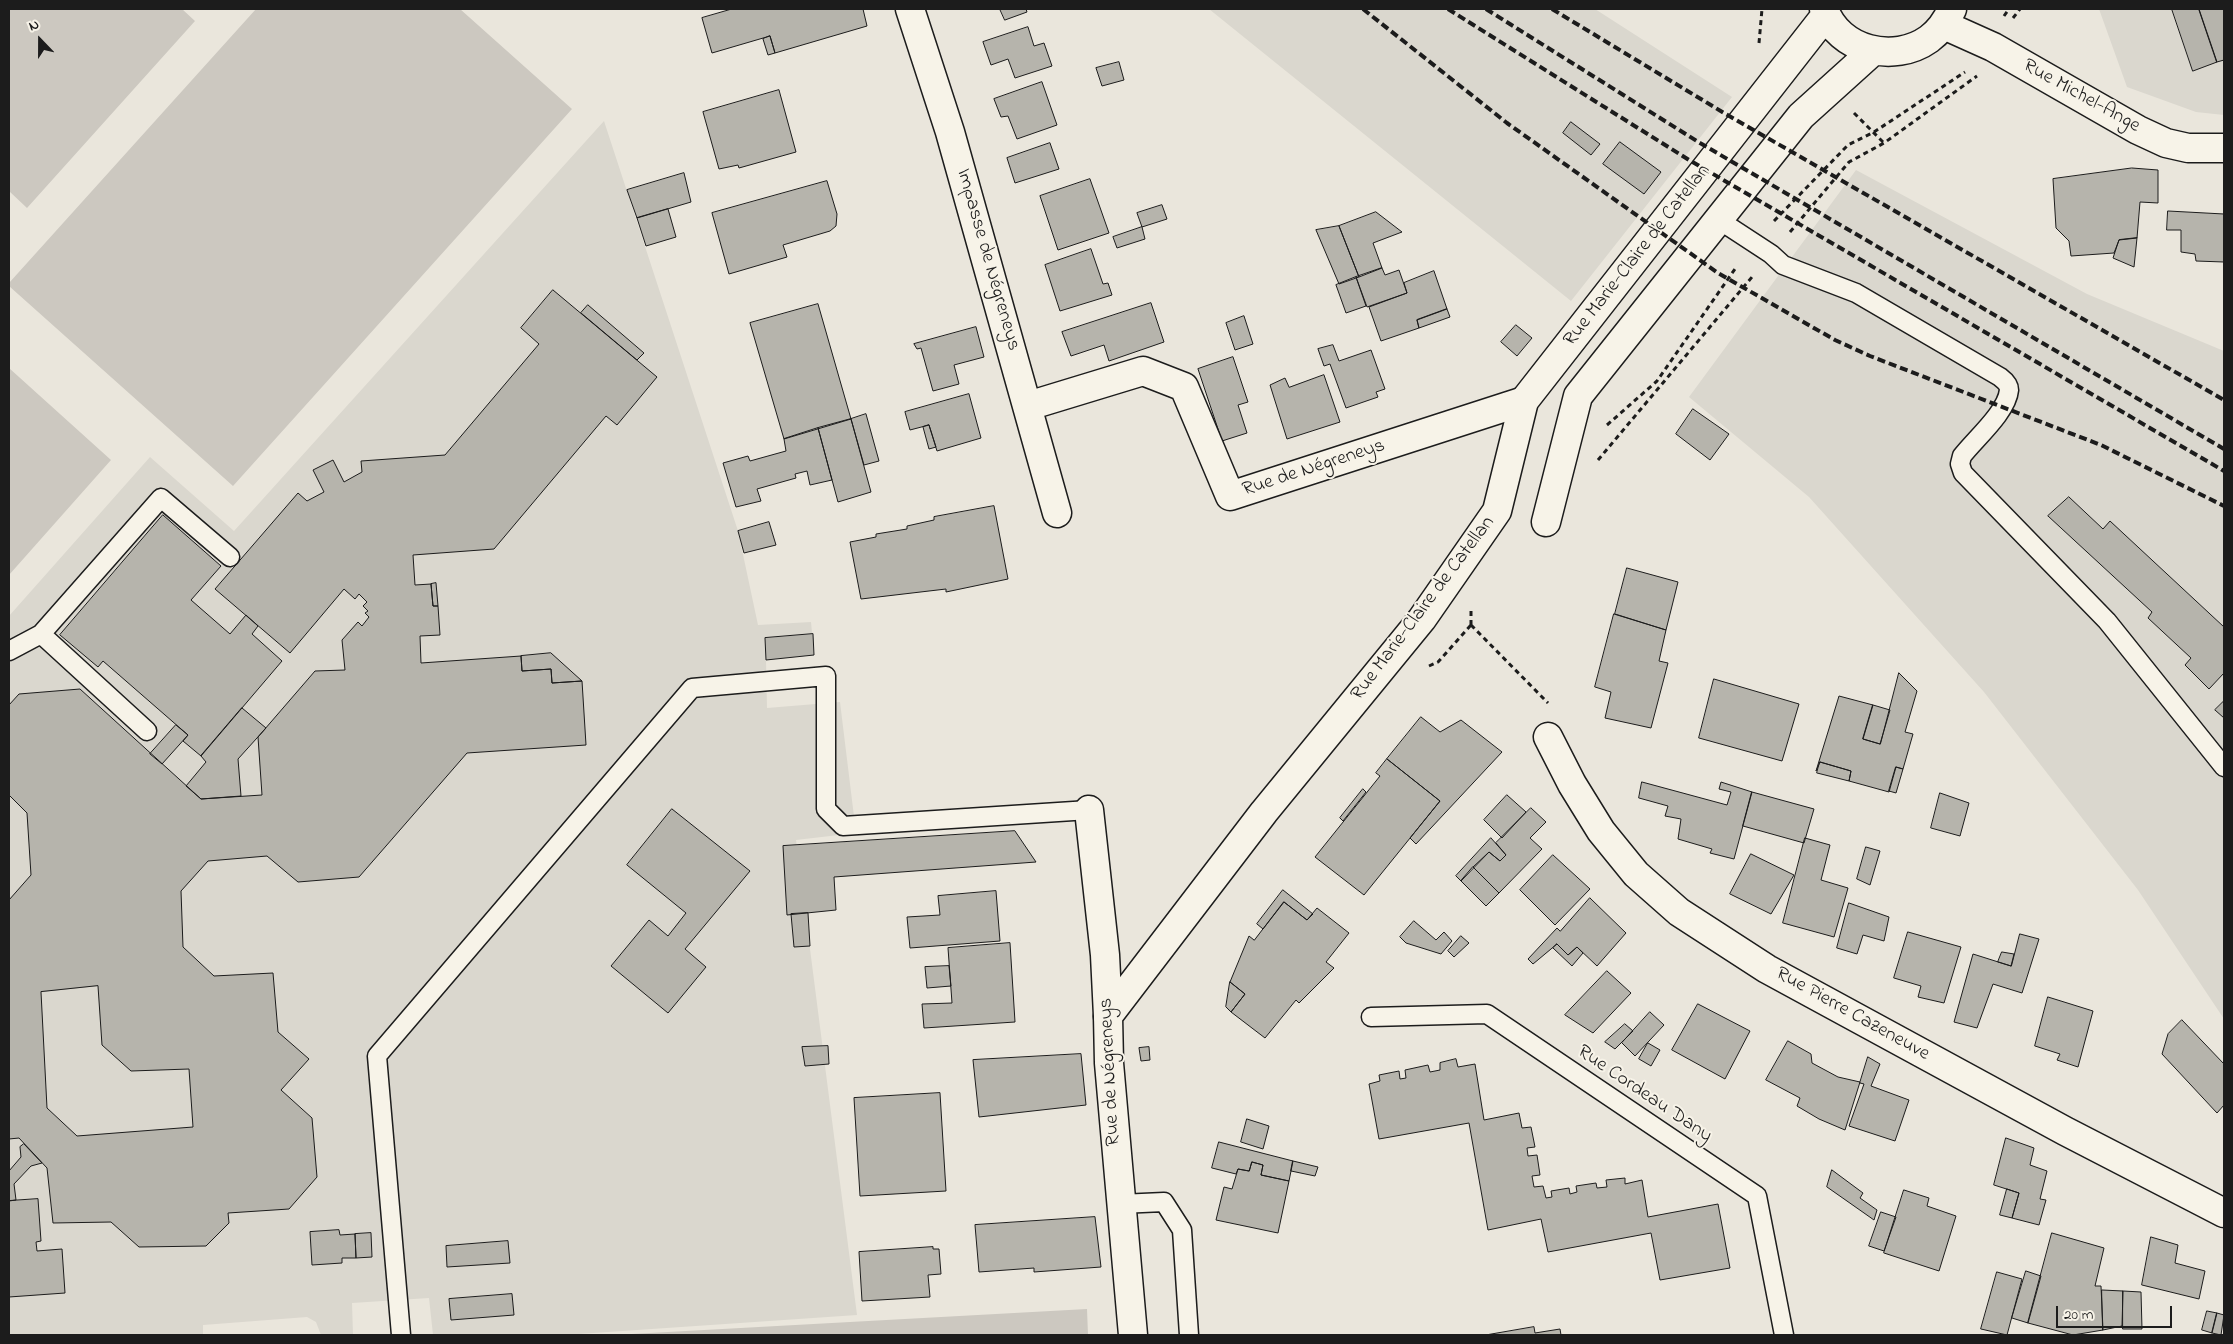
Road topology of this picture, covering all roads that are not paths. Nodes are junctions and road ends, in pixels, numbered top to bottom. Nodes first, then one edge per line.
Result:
1 (910, 9) edge
2 (1825, 12) edge
3 (1948, 17) edge
4 (1873, 51) junction
5 (2224, 148) edge
6 (1719, 220) junction
7 (1524, 401) junction
8 (1028, 406) junction
9 (1057, 513) dead end
10 (1546, 522) dead end
11 (230, 557) dead end
12 (41, 634) junction
13 (9, 651) edge
14 (147, 731) dead end
15 (1548, 737) dead end
16 (2224, 767) edge
17 (1089, 810) joint
18 (1108, 1016) junction
19 (1371, 1017) dead end
20 (1120, 1204) junction
21 (2224, 1213) edge
22 (401, 1335) edge
23 (1133, 1335) edge
24 (1189, 1335) edge
25 (1784, 1335) edge

1 - 8 street, Impasse de Négreneys
2 - 4 street
2 - 7 street, Rue Marie-Claire de Catellan
3 - 4 street
3 - 5 street, Rue Michel-Ange
4 - 6 street, Rue Marie-Claire de Catellan
6 - 10 street, Rue Marie-Claire de Catellan
6 - 16 lane
7 - 8 street, Rue de Négreneys
7 - 18 street, Rue Marie-Claire de Catellan
8 - 9 street, Impasse de Négreneys
11 - 12 lane
12 - 13 lane
12 - 14 lane
15 - 21 street, Rue Pierre Cazeneuve
17 - 18 street, Rue de Négreneys
17 - 22 lane
18 - 20 street, Rue de Négreneys
19 - 25 lane, Rue Cordeau Dany
20 - 23 street, Rue de Négreneys
20 - 24 lane

